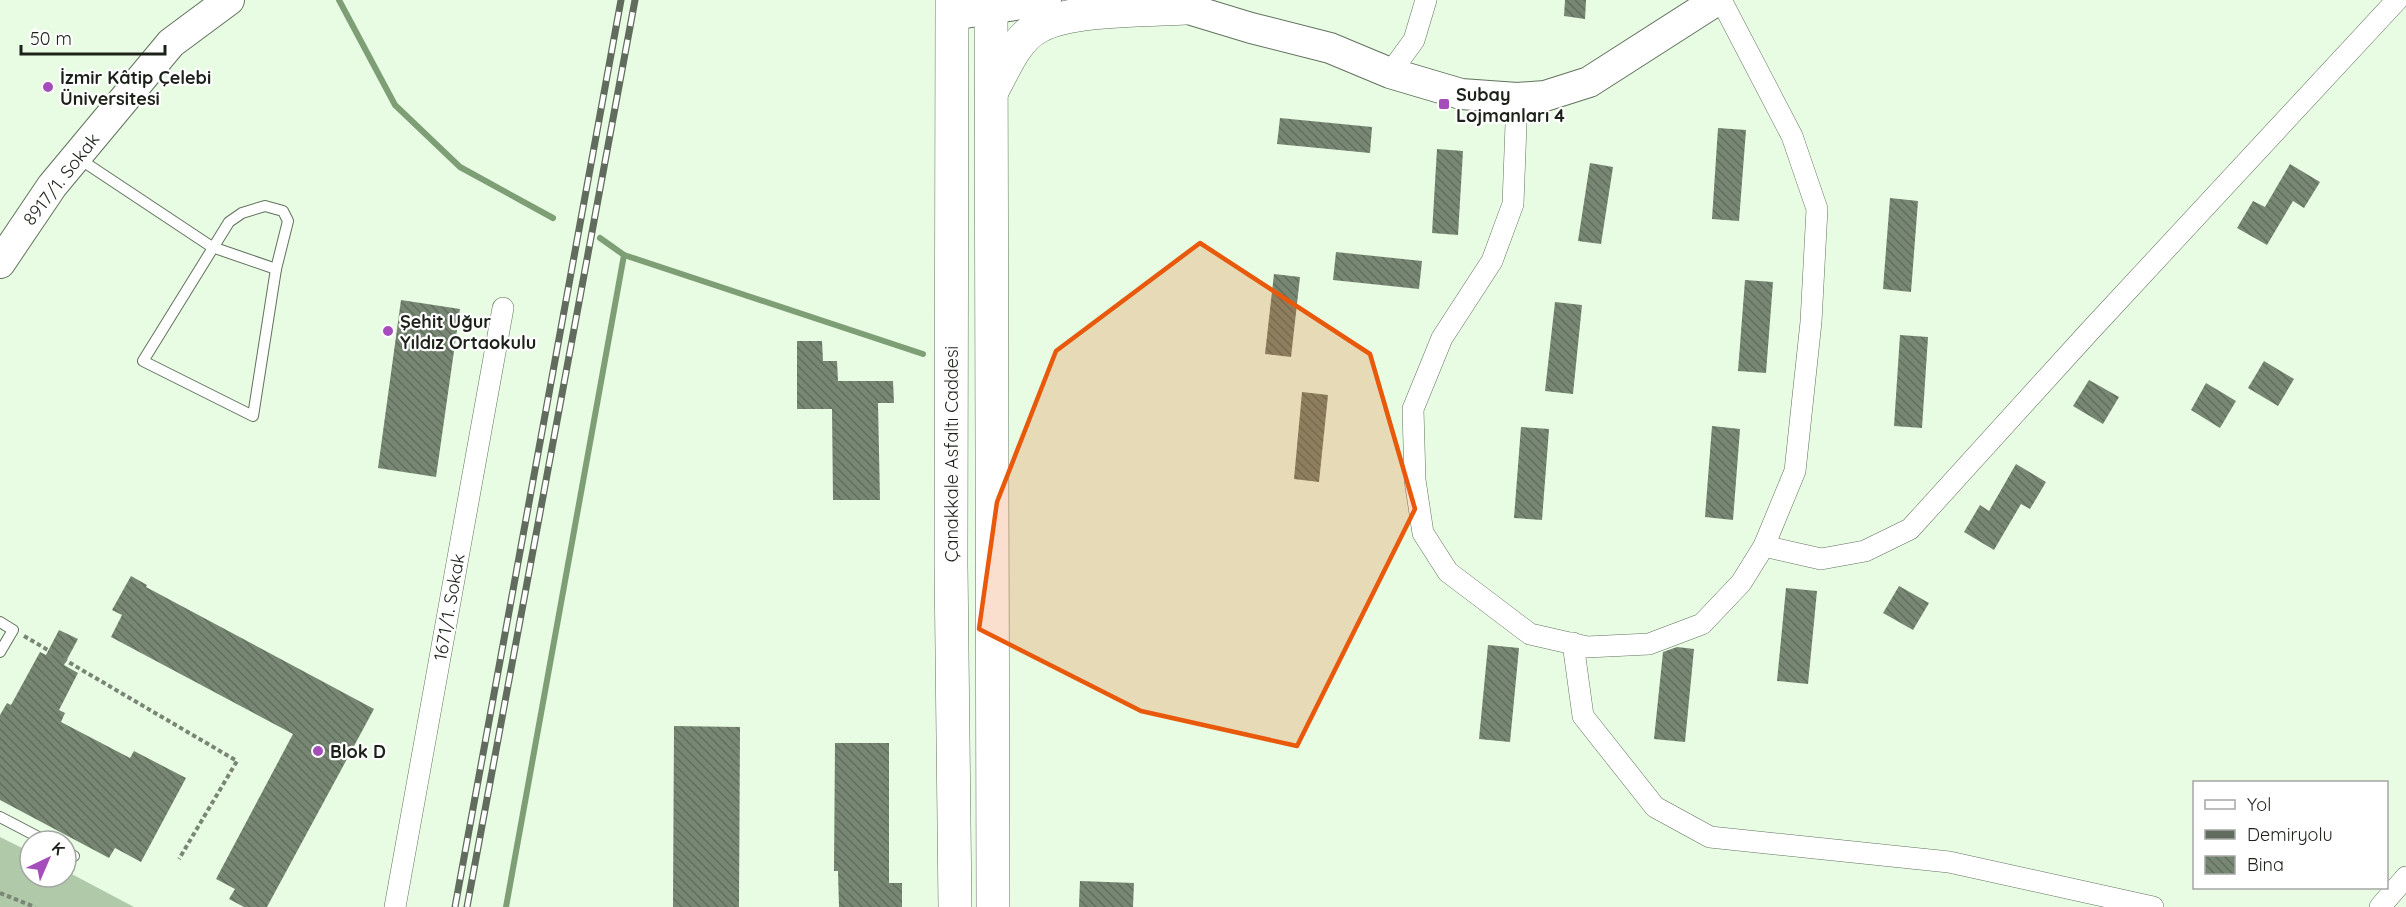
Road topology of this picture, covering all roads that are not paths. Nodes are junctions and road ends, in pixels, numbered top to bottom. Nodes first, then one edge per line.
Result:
1 (229, 0) edge
2 (1046, 0) edge
3 (1125, 0) edge
4 (1426, 0) edge
5 (1719, 0) edge
6 (2397, 0) edge
7 (991, 5) edge
8 (952, 8) edge
9 (1185, 8) junction
10 (1390, 73) junction
11 (991, 92) junction
12 (1517, 98) junction
13 (76, 157) junction
14 (212, 247) junction
15 (0, 262) edge
16 (276, 268) junction
17 (503, 308) dead end
18 (1764, 546) junction
19 (0, 622) edge
20 (1573, 643) junction
21 (0, 652) edge
22 (0, 817) edge
23 (23, 829) edge
24 (2406, 878) edge
25 (395, 907) edge
26 (955, 907) edge
27 (993, 907) edge
28 (2153, 907) edge
29 (2380, 907) edge

1 - 13 street, 8917/1. Sokak
2 - 7 street
3 - 9 street
4 - 10 street
5 - 12 street
5 - 18 street
6 - 18 street
7 - 8 street
7 - 11 highway
8 - 26 highway, Çanakkale Asfaltı Caddesi
9 - 10 street
9 - 11 highway
10 - 12 street
11 - 27 highway
12 - 20 street
13 - 14 lane
13 - 15 street, 8917/1. Sokak
14 - 16 lane
14 - 16 lane
14 - 16 lane
17 - 25 street, 1671/1. Sokak
18 - 20 street
19 - 21 lane
20 - 28 street
22 - 23 lane
24 - 29 street

